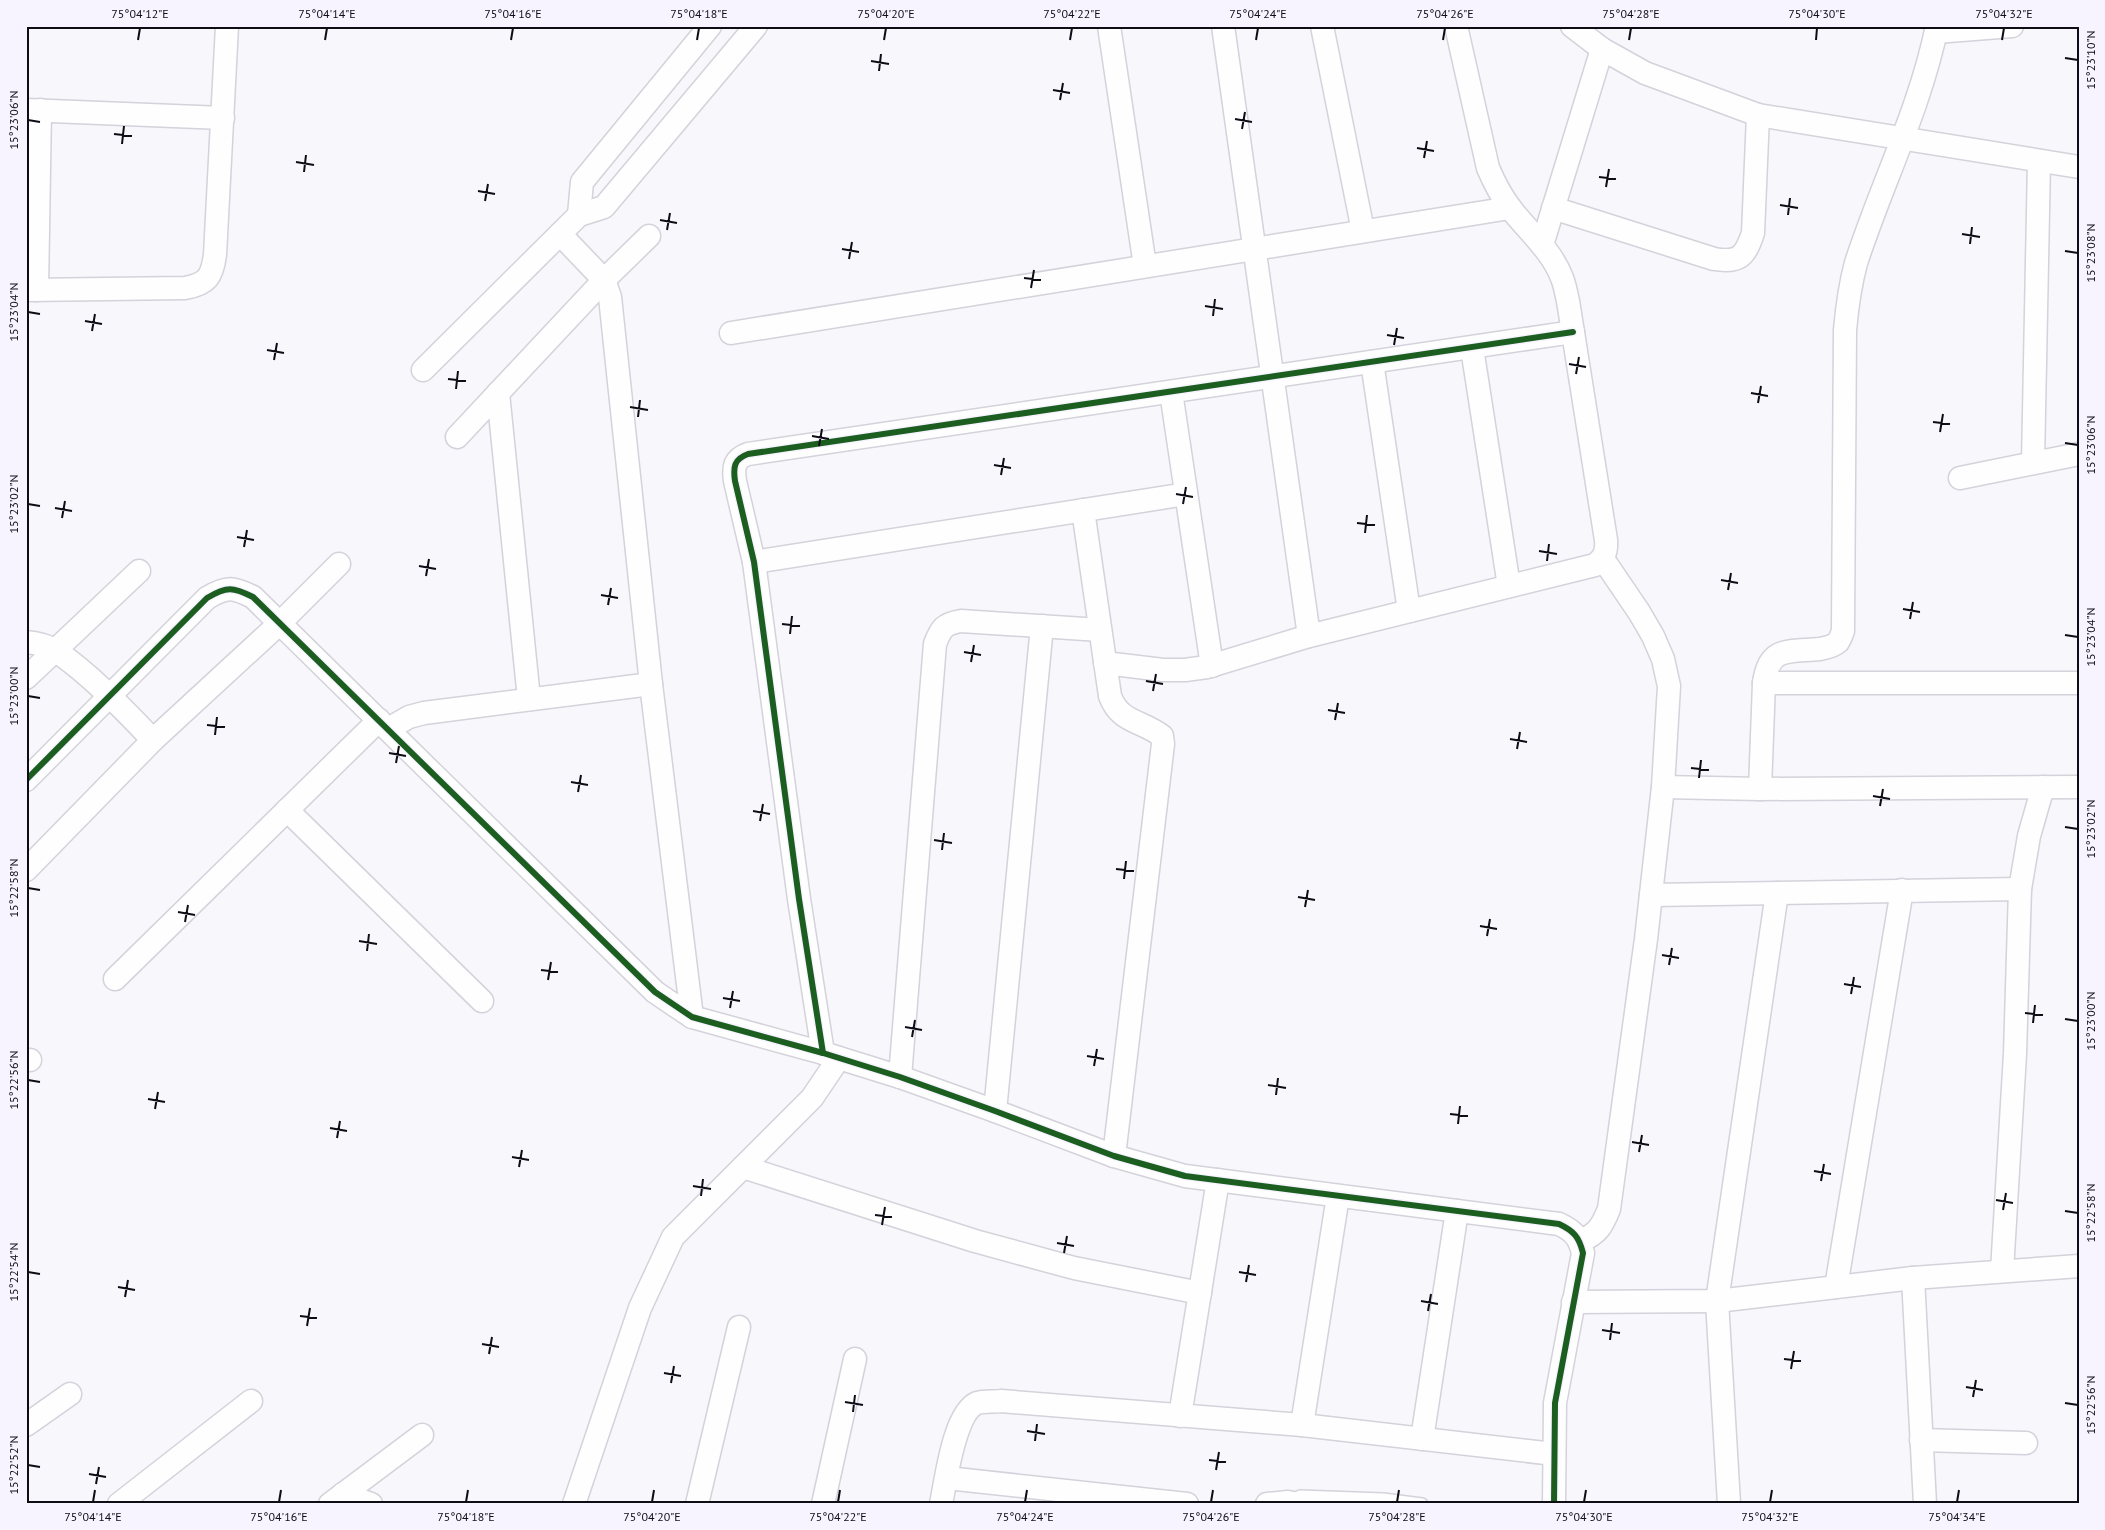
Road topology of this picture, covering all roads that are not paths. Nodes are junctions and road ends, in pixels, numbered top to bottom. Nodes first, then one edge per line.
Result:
1 (227, 26) edge
2 (710, 26) edge
3 (756, 26) edge
4 (1109, 26) edge
5 (1223, 26) edge
6 (1322, 26) edge
7 (1456, 26) edge
8 (1572, 26) edge
9 (2012, 26) edge
10 (1936, 29) edge
11 (1602, 48) junction
12 (33, 110) edge
13 (1758, 115) junction
14 (222, 118) junction
15 (1903, 139) junction
16 (2039, 161) junction
17 (2079, 167) edge
18 (1510, 208) junction
19 (1553, 208) junction
20 (579, 214) junction
21 (1363, 231) junction
22 (560, 234) junction
23 (649, 236) dead end
24 (1542, 245) junction
25 (1255, 248) junction
26 (1145, 266) junction
27 (604, 280) junction
28 (32, 290) edge
29 (1573, 332) junction
30 (730, 333) dead end
31 (1472, 348) junction
32 (1372, 362) junction
33 (423, 370) dead end
34 (1273, 377) junction
35 (1171, 392) junction
36 (498, 393) junction
37 (457, 437) dead end
38 (2079, 454) edge
39 (2033, 463) junction
40 (1960, 478) dead end
41 (1186, 494) junction
42 (1083, 510) junction
43 (1603, 559) junction
44 (754, 562) junction
45 (339, 564) dead end
46 (139, 571) dead end
47 (1509, 586) junction
48 (1409, 611) junction
49 (280, 623) junction
50 (1042, 626) junction
51 (1100, 630) junction
52 (1310, 636) junction
53 (26, 642) edge
54 (55, 650) junction
55 (1105, 663) junction
56 (1212, 666) junction
57 (26, 678) edge
58 (1764, 683) junction
59 (2079, 683) edge
60 (651, 684) junction
61 (110, 696) junction
62 (529, 699) junction
63 (383, 725) junction
64 (153, 740) junction
65 (26, 780) edge
66 (1663, 787) junction
67 (2043, 787) junction
68 (2079, 787) edge
69 (1760, 789) junction
70 (287, 810) junction
71 (26, 870) edge
72 (2020, 889) junction
73 (1902, 890) junction
74 (1777, 892) junction
75 (1651, 895) junction
76 (115, 980) dead end
77 (482, 1001) dead end
78 (692, 1017) junction
79 (831, 1055) junction
80 (900, 1077) junction
81 (995, 1111) junction
82 (1114, 1156) junction
83 (743, 1167) junction
84 (1218, 1180) junction
85 (1338, 1196) junction
86 (1457, 1211) junction
87 (1580, 1241) junction
88 (2079, 1266) edge
89 (2002, 1271) junction
90 (1913, 1278) junction
91 (1836, 1287) junction
92 (1200, 1293) junction
93 (1717, 1301) junction
94 (1573, 1302) junction
95 (739, 1327) dead end
96 (855, 1359) dead end
97 (70, 1394) dead end
98 (251, 1401) dead end
99 (1180, 1416) junction
100 (26, 1425) edge
101 (1302, 1425) junction
102 (422, 1435) dead end
103 (1422, 1439) junction
104 (1922, 1440) junction
105 (2026, 1443) dead end
106 (1554, 1454) junction
107 (947, 1478) junction
108 (337, 1499) edge
109 (1300, 1500) edge
110 (118, 1504) edge
111 (371, 1504) edge
112 (574, 1504) edge
113 (697, 1504) edge
114 (823, 1504) edge
115 (941, 1504) edge
116 (1187, 1504) edge
117 (1267, 1504) edge
118 (1422, 1504) edge
119 (1554, 1504) edge
120 (1729, 1504) edge
121 (1925, 1504) edge

1 - 14 street
2 - 20 street
3 - 20 street
4 - 26 street
5 - 25 street
6 - 21 street
7 - 18 street
8 - 11 street
9 - 10 street
10 - 15 street
11 - 13 street
11 - 19 street
12 - 14 street
12 - 28 street
13 - 15 street
13 - 19 street
14 - 28 street
15 - 16 street
15 - 58 street
16 - 17 street
16 - 39 street
18 - 21 street
18 - 24 street
19 - 24 street
20 - 22 street
21 - 25 street
22 - 27 street
22 - 33 street
23 - 27 street
24 - 29 street
25 - 26 street
25 - 34 street
26 - 30 street
27 - 36 street
27 - 60 street
29 - 31 street
29 - 43 street
31 - 32 street
31 - 47 street
32 - 34 street
32 - 48 street
34 - 35 street
34 - 52 street
35 - 41 street
35 - 44 street
36 - 37 street
36 - 62 street
38 - 39 street
39 - 40 street
41 - 42 street
41 - 56 street
42 - 44 street
42 - 51 street
43 - 47 street
43 - 66 street
44 - 79 street
45 - 49 street
46 - 54 street
47 - 48 street
48 - 52 street
49 - 61 street
49 - 63 street
49 - 64 street
50 - 51 street
50 - 80 street
50 - 81 street
51 - 55 street
52 - 56 street
53 - 54 street
54 - 57 street
54 - 61 street
55 - 56 street
55 - 82 street
58 - 59 street
58 - 69 street
60 - 62 street
60 - 78 street
61 - 64 street
61 - 65 street
62 - 63 street
63 - 70 street
63 - 78 street
64 - 71 street
66 - 69 street
66 - 75 street
67 - 68 street
67 - 69 street
67 - 72 street
70 - 76 street
70 - 77 street
72 - 73 street
72 - 89 street
73 - 74 street
73 - 91 street
74 - 75 street
74 - 93 street
75 - 87 street
78 - 79 street
79 - 80 street
79 - 83 street
80 - 81 street
81 - 82 street
82 - 84 street
83 - 92 street
83 - 112 street
84 - 85 street
84 - 92 street
85 - 86 street
85 - 101 street
86 - 87 street
86 - 103 street
87 - 94 street
88 - 89 street
89 - 90 street
90 - 91 street
90 - 104 street
91 - 93 street
92 - 99 street
93 - 94 street
93 - 120 street
94 - 106 street
95 - 113 street
96 - 114 street
97 - 100 street
98 - 110 street
99 - 101 street
99 - 107 street
101 - 103 street
102 - 108 street
103 - 106 street
104 - 105 street
104 - 121 street
106 - 119 street
107 - 115 street
107 - 116 street
108 - 111 street
109 - 117 street
109 - 118 lane

